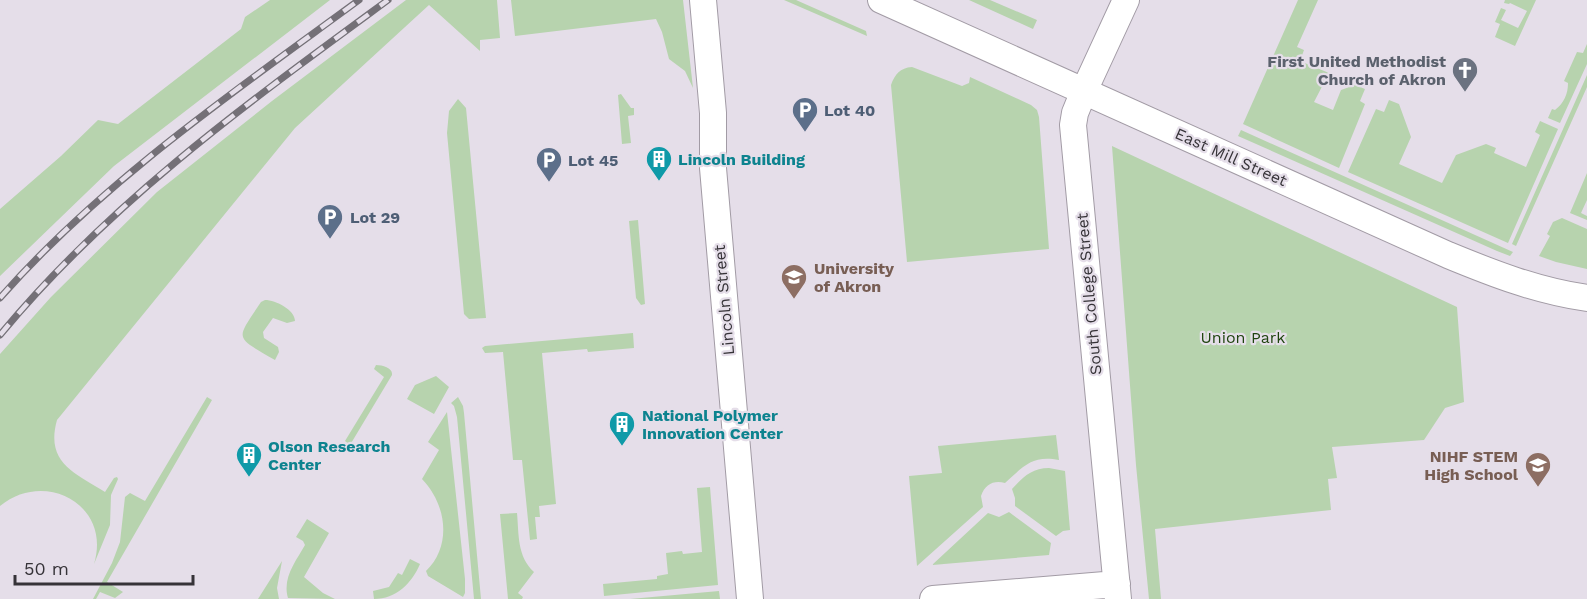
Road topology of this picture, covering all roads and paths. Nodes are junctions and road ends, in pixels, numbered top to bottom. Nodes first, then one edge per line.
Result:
1 (703, 0) edge
2 (881, 0) edge
3 (1126, 0) edge
4 (1083, 91) junction
5 (1587, 298) edge
6 (1117, 591) edge
7 (750, 599) edge
8 (933, 599) edge

1 - 7 street, Lincoln Street
2 - 4 street, East Mill Street
3 - 4 street, South College Street
4 - 5 street, East Mill Street
4 - 6 street, South College Street
6 - 8 street

